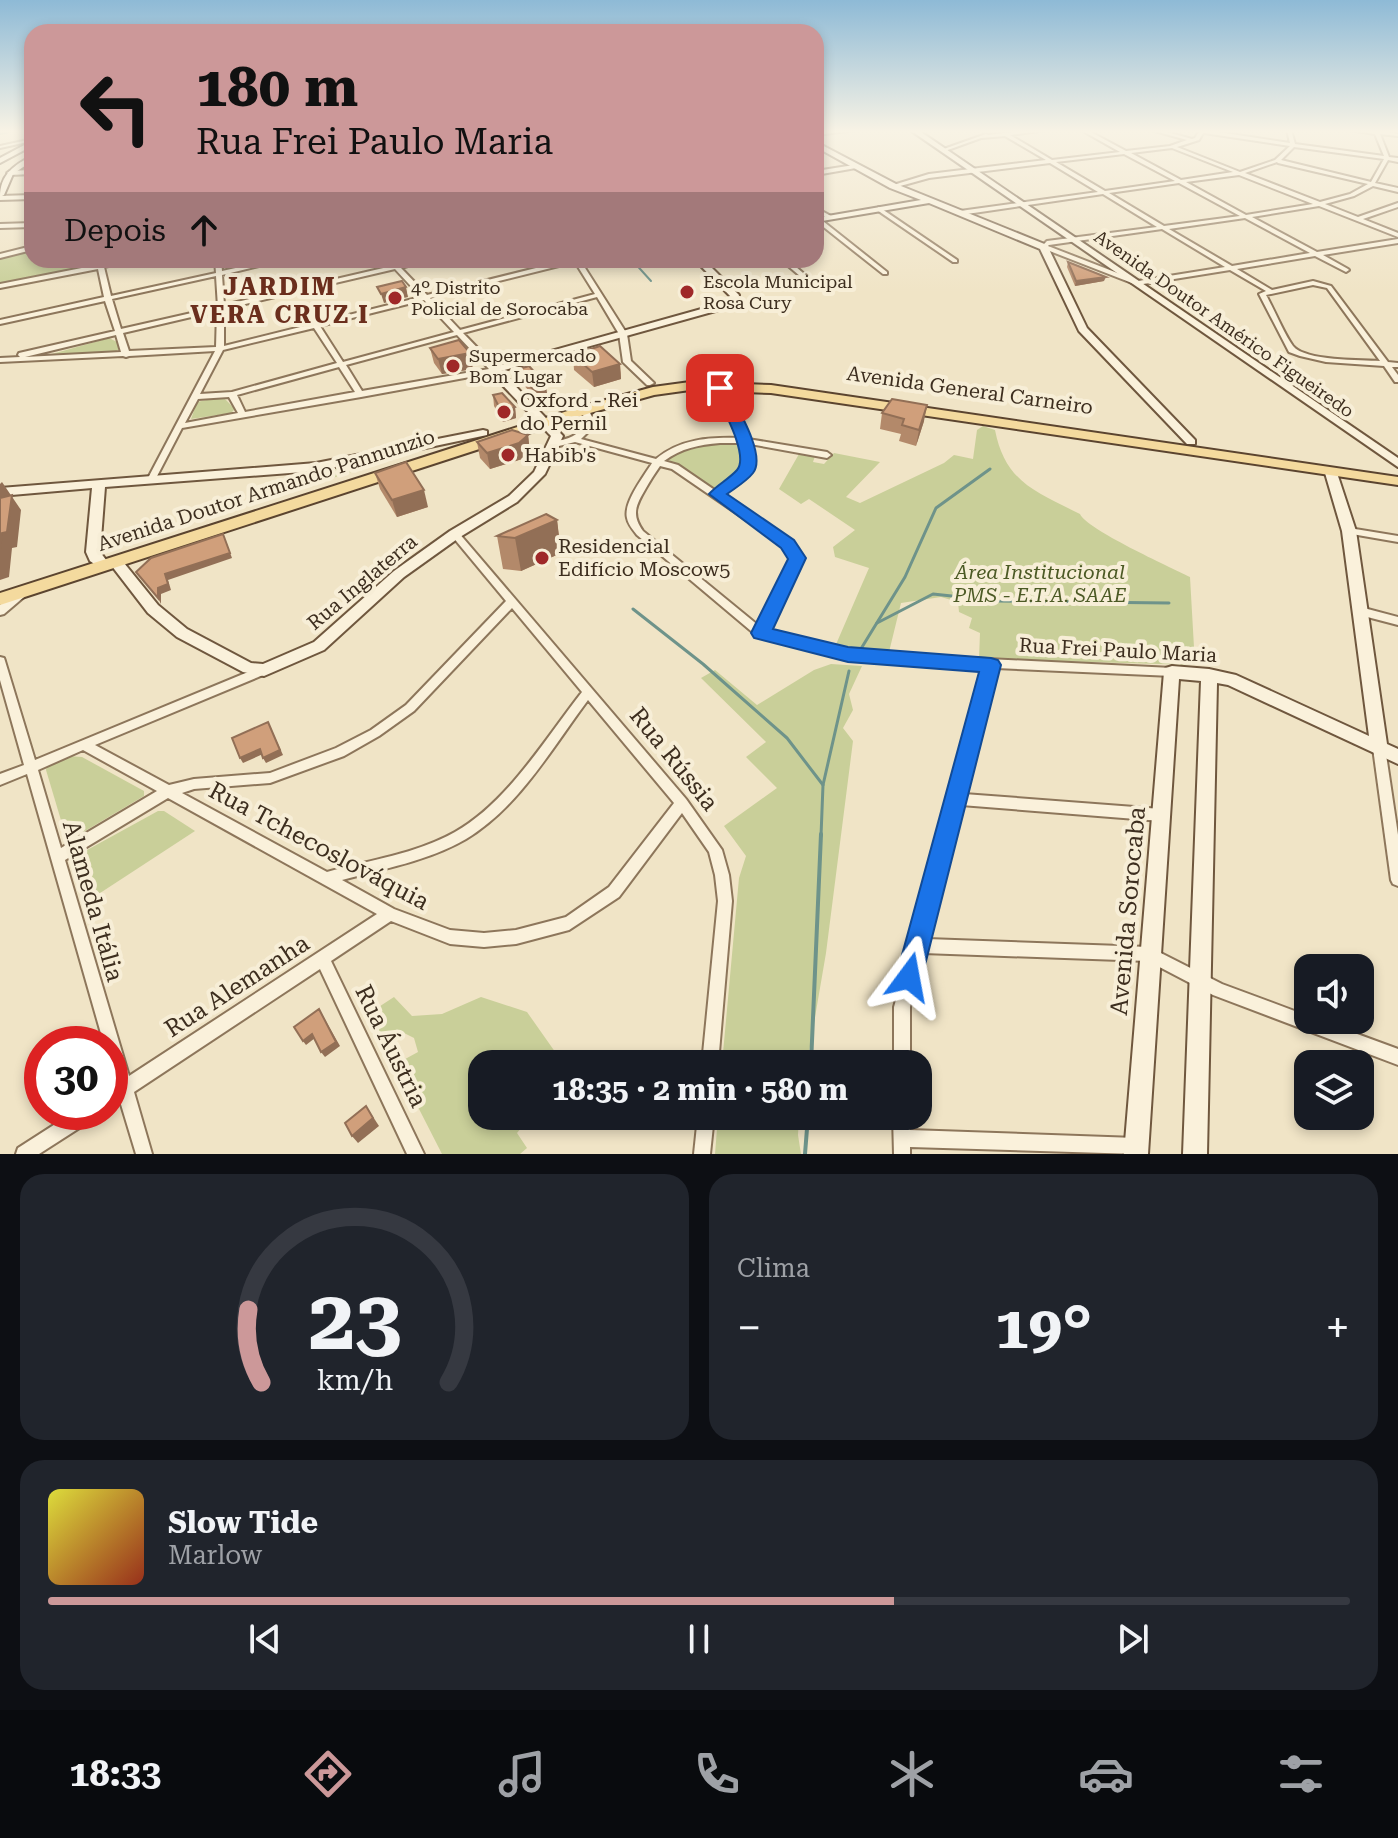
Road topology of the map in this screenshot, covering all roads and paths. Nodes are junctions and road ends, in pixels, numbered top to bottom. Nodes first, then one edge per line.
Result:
1 (889, 184) edge
2 (901, 184) edge
3 (993, 184) edge
4 (1089, 184) edge
5 (1165, 184) edge
6 (1182, 184) edge
7 (1269, 184) edge
8 (1372, 184) joint
9 (893, 186) junction
10 (1398, 190) edge
11 (1103, 192) junction
12 (0, 196) edge
13 (24, 197) edge
14 (931, 201) junction
15 (1020, 202) junction
16 (1320, 204) junction
17 (1398, 205) edge
18 (879, 209) junction
19 (960, 213) junction
20 (824, 217) edge
21 (1245, 217) junction
22 (1358, 219) junction
23 (824, 223) edge
24 (24, 225) edge
25 (0, 226) edge
26 (1162, 227) junction
27 (1398, 238) edge
28 (1074, 240) junction
29 (1044, 247) junction
30 (24, 250) edge
31 (1317, 255) junction
32 (0, 256) edge
33 (955, 261) dead end
34 (82, 268) edge
35 (101, 268) edge
36 (219, 268) edge
37 (246, 268) edge
38 (377, 268) edge
39 (397, 268) edge
40 (545, 268) edge
41 (581, 268) edge
42 (707, 268) edge
43 (794, 268) edge
44 (1232, 269) junction
45 (1346, 270) dead end
46 (885, 273) dead end
47 (219, 274) junction
48 (1137, 283) junction
49 (0, 286) edge
50 (815, 286) dead end
51 (1270, 291) junction
52 (597, 295) junction
53 (108, 299) junction
54 (424, 299) junction
55 (221, 308) junction
56 (0, 322) edge
57 (317, 327) junction
58 (120, 332) junction
59 (457, 333) junction
60 (623, 334) junction
61 (48, 349) junction
62 (220, 349) junction
63 (126, 355) junction
64 (42, 359) junction
65 (0, 360) edge
66 (1387, 364) junction
67 (341, 365) junction
68 (1398, 365) edge
69 (494, 370) junction
70 (1398, 380) edge
71 (650, 383) junction
72 (718, 386) junction
73 (232, 394) junction
74 (361, 395) junction
75 (194, 397) junction
76 (585, 410) junction
77 (243, 415) junction
78 (543, 419) junction
79 (525, 420) junction
80 (181, 426) junction
81 (483, 433) junction
82 (1182, 438) junction
83 (576, 440) junction
84 (745, 440) junction
85 (555, 444) junction
86 (827, 455) dead end
87 (1219, 457) junction
88 (659, 461) junction
89 (1398, 463) edge
90 (1398, 471) edge
91 (1331, 473) junction
92 (151, 480) junction
93 (1398, 481) edge
94 (99, 485) junction
95 (0, 492) edge
96 (717, 494) junction
97 (1349, 531) junction
98 (455, 534) junction
99 (1398, 539) edge
100 (104, 562) junction
101 (0, 589) edge
102 (22, 592) junction
103 (0, 599) edge
104 (512, 601) junction
105 (0, 611) edge
106 (1360, 611) junction
107 (1398, 621) edge
108 (761, 633) junction
109 (0, 661) edge
110 (991, 665) junction
111 (264, 670) junction
112 (1172, 672) junction
113 (1209, 675) junction
114 (588, 692) junction
115 (84, 745) junction
116 (1379, 748) junction
117 (1398, 757) edge
118 (32, 767) junction
119 (0, 780) edge
120 (168, 791) junction
121 (956, 799) junction
122 (682, 803) junction
123 (1161, 815) junction
124 (57, 858) junction
125 (1398, 874) edge
126 (325, 879) junction
127 (1398, 880) edge
128 (390, 914) junction
129 (916, 946) junction
130 (1149, 954) junction
131 (322, 958) junction
132 (1199, 982) junction
133 (107, 1026) edge
134 (711, 1050) edge
135 (902, 1050) edge
136 (1398, 1057) edge
137 (128, 1086) edge
138 (128, 1098) edge
139 (61, 1130) edge
140 (705, 1130) edge
141 (902, 1146) edge
142 (1136, 1150) edge
143 (24, 1154) edge
144 (144, 1154) edge
145 (416, 1154) edge
146 (702, 1154) edge
147 (1195, 1154) edge

1 - 9 street
2 - 9 street
3 - 15 street, Avenida Doutor Américo Figueiredo
4 - 11 street
5 - 11 street
6 - 21 street
7 - 16 street
8 - 10 street
8 - 16 street
9 - 14 street
11 - 15 street
11 - 26 street
12 - 13 street
14 - 18 street
14 - 19 street
15 - 19 street
15 - 28 street, Avenida Doutor Américo Figueiredo
16 - 21 street
16 - 22 street
17 - 22 street
18 - 20 street
18 - 33 street
19 - 29 street
21 - 26 street
21 - 31 street
22 - 27 street
23 - 46 street
24 - 25 street
26 - 28 street
26 - 44 street
27 - 31 street
28 - 29 street
28 - 48 street, Avenida Doutor Américo Figueiredo
29 - 48 street
29 - 82 street
30 - 32 street
31 - 44 street
31 - 45 street
34 - 49 street
35 - 53 street
36 - 47 street
37 - 47 street
38 - 55 street
39 - 54 street
40 - 54 street
41 - 52 street
42 - 60 street
43 - 50 street
44 - 48 street
44 - 51 street
47 - 53 street
47 - 55 street
48 - 89 street, Avenida Doutor Américo Figueiredo
51 - 66 street
51 - 66 street
52 - 59 street
52 - 60 street
53 - 56 street
53 - 58 street
54 - 57 street
54 - 59 street
55 - 58 street
55 - 62 street
57 - 62 street
57 - 67 street
58 - 61 street
58 - 63 street
59 - 67 street
59 - 69 street
60 - 69 street
60 - 71 street
61 - 64 street
61 - 65 street
62 - 63 street
62 - 75 street
63 - 64 street
64 - 65 street
66 - 68 street
66 - 70 street
67 - 73 street
67 - 74 street
69 - 74 street
69 - 78 street
69 - 79 street
71 - 78 main road, Avenida General Carneiro
71 - 82 main road, Avenida General Carneiro
72 - 76 main road, Avenida General Carneiro
72 - 84 street
72 - 87 main road, Avenida General Carneiro
73 - 75 street
73 - 77 street
74 - 77 street
75 - 80 street
76 - 78 main road, Avenida General Carneiro
76 - 83 street
77 - 80 street
78 - 79 main road, Avenida Doutor Armando Pannunzio
78 - 85 street
78 - 100 main road, Avenida Doutor Armando Pannunzio
79 - 81 main road, Avenida Doutor Armando Pannunzio
80 - 92 street
81 - 92 street
81 - 100 main road, Avenida Doutor Armando Pannunzio
82 - 87 main road
82 - 90 main road, Avenida General Carneiro
83 - 85 street
83 - 88 street
84 - 86 street
84 - 88 street
84 - 96 street
85 - 98 street, Rua Inglaterra
87 - 91 main road, Avenida General Carneiro
88 - 96 street
88 - 108 street
91 - 93 main road, Avenida General Carneiro
91 - 97 street
92 - 94 street
94 - 95 street
94 - 100 street
96 - 108 street
97 - 99 street
97 - 106 street
98 - 104 street, Rua Rússia
98 - 111 street, Rua Inglaterra
100 - 101 main road, Avenida Doutor Armando Pannunzio
100 - 102 main road, Avenida Doutor Armando Pannunzio
100 - 111 street
102 - 103 main road, Avenida Doutor Armando Pannunzio
102 - 105 street
104 - 114 street, Rua Rússia
104 - 120 street
106 - 107 street
106 - 116 street
108 - 110 street, Rua Frei Paulo Maria
109 - 118 street, Alameda Itália
110 - 112 street, Rua Frei Paulo Maria
110 - 121 street
111 - 115 street, Rua Inglaterra
112 - 113 street, Rua Frei Paulo Maria
112 - 123 street, Avenida Sorocaba
113 - 116 street, Rua Frei Paulo Maria
113 - 132 street
114 - 122 street, Rua Rússia
114 - 126 street
115 - 118 street, Rua Inglaterra
115 - 120 street, Rua Tchecoslováquia
116 - 117 street, Rua Frei Paulo Maria
116 - 125 street
118 - 119 street, Rua Inglaterra
118 - 124 street, Alameda Itália
120 - 124 street
120 - 126 street, Rua Tchecoslováquia
121 - 123 street
121 - 129 street
122 - 128 street, Rua Tchecoslováquia
122 - 134 street, Rua Rússia
123 - 130 street, Avenida Sorocaba
124 - 133 street, Alameda Itália
125 - 127 street
126 - 128 street, Rua Tchecoslováquia
128 - 131 street, Rua Alemanha
129 - 130 street
129 - 135 street
130 - 132 street
130 - 142 street, Avenida Sorocaba
131 - 137 street, Rua Alemanha
131 - 145 street, Rua Áustria
132 - 136 street
132 - 147 street
138 - 144 street, Alameda Itália
139 - 143 street
140 - 146 street
141 - 142 street

